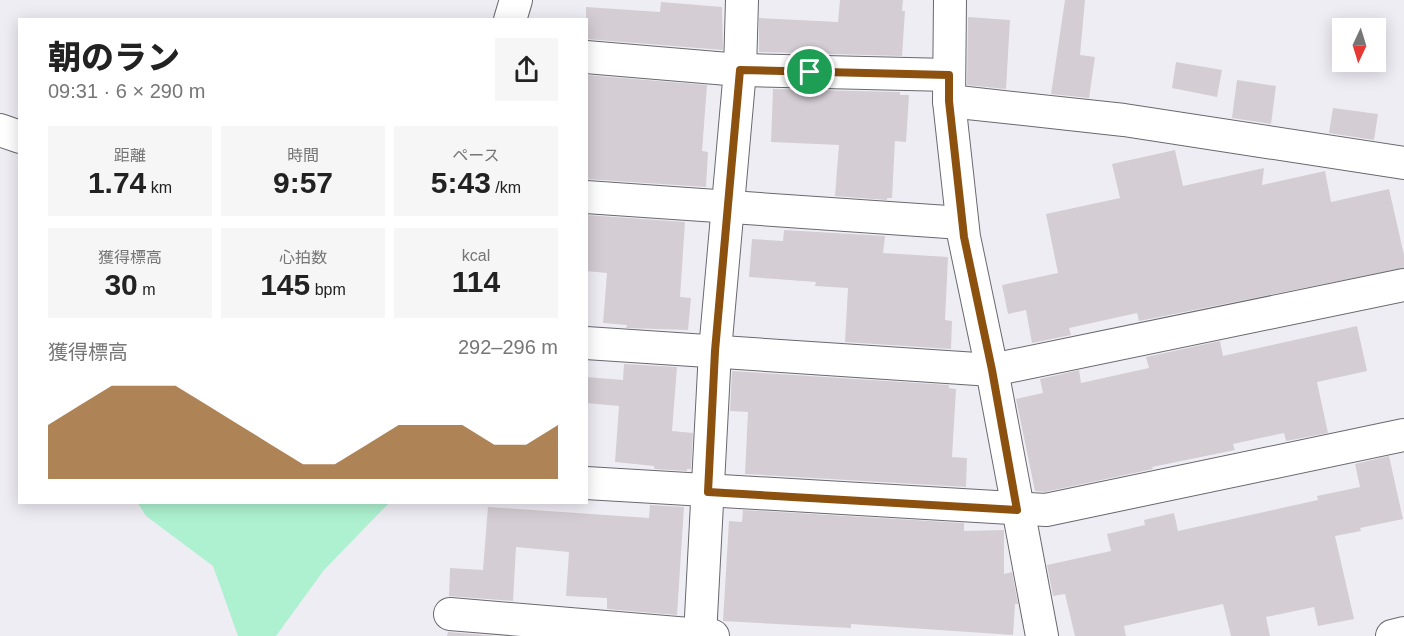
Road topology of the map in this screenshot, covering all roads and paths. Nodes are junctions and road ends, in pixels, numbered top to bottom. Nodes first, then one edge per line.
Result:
1 (516, 0) edge
2 (742, 0) edge
3 (950, 0) edge
4 (511, 18) edge
5 (588, 57) edge
6 (740, 70) junction
7 (949, 88) junction
8 (0, 129) edge
9 (18, 136) edge
10 (1404, 162) edge
11 (588, 197) edge
12 (728, 208) junction
13 (962, 223) junction
14 (1404, 285) edge
15 (588, 344) edge
16 (715, 351) junction
17 (992, 370) junction
18 (1404, 435) edge
19 (588, 483) edge
20 (708, 492) junction
21 (1017, 510) junction
22 (450, 614) dead end
23 (1404, 633) edge
24 (700, 636) edge
25 (713, 636) edge
26 (1042, 636) edge
27 (1392, 636) edge

1 - 4 street
2 - 6 street
3 - 7 street
5 - 6 street
6 - 7 street
6 - 12 street
7 - 10 street
7 - 13 street
8 - 9 street
11 - 12 street
12 - 13 street
12 - 16 street
13 - 17 street
14 - 17 street
15 - 16 street
16 - 17 street
16 - 20 street
17 - 21 street
18 - 21 street
19 - 20 street
20 - 21 street
20 - 24 street
21 - 26 street
22 - 24 street
23 - 27 street
24 - 25 street

